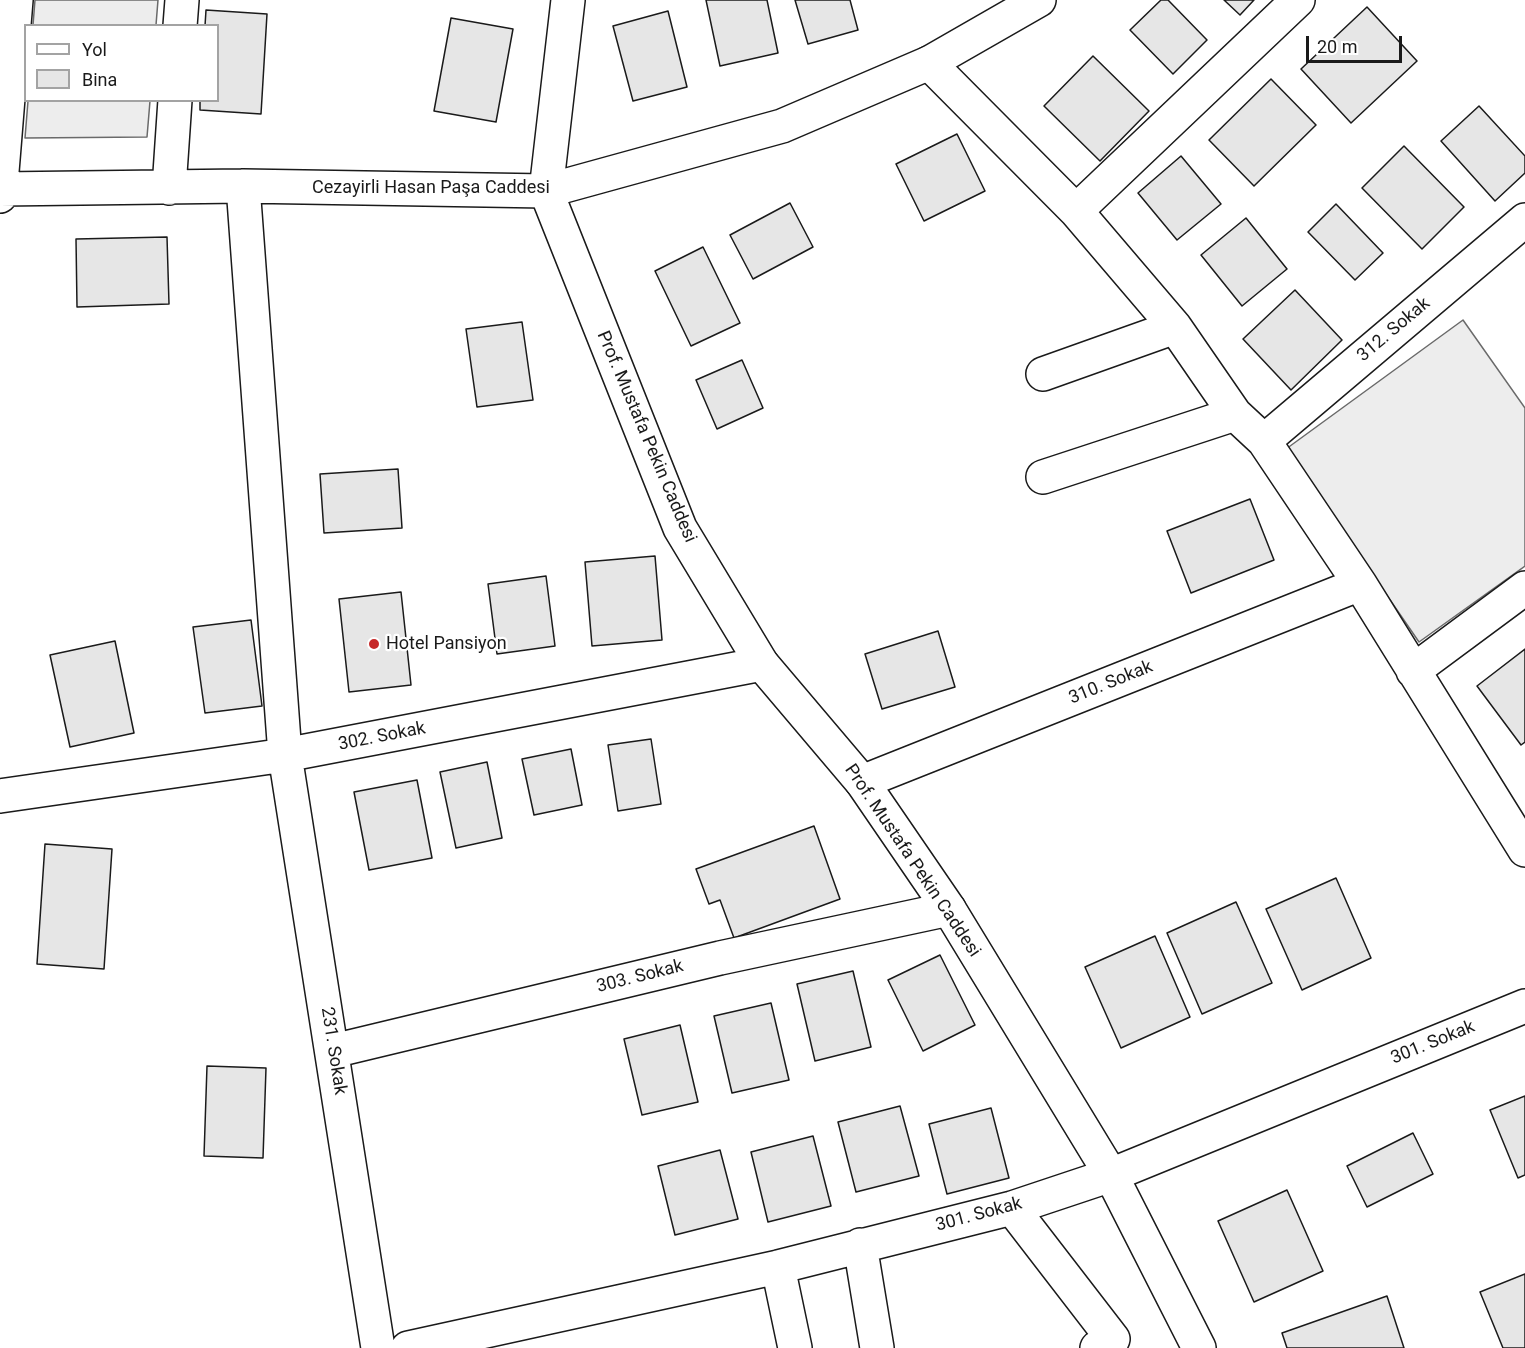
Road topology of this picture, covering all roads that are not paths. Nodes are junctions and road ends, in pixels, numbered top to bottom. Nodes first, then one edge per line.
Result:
1 (16, 0) edge
2 (182, 0) edge
3 (568, 0) edge
4 (1039, 0) edge
5 (1298, 0) edge
6 (180, 24) edge
7 (929, 63) junction
8 (175, 102) edge
9 (243, 186) junction
10 (169, 188) junction
11 (0, 189) edge
12 (546, 191) junction
13 (0, 196) edge
14 (1076, 211) junction
15 (1525, 220) edge
16 (1175, 327) junction
17 (1043, 374) dead end
18 (1235, 414) junction
19 (1264, 441) junction
20 (1043, 477) dead end
21 (1359, 584) junction
22 (1525, 588) edge
23 (762, 664) junction
24 (1413, 670) junction
25 (285, 755) junction
26 (862, 782) junction
27 (0, 796) edge
28 (1525, 850) edge
29 (949, 909) junction
30 (1525, 1006) edge
31 (333, 1051) junction
32 (1111, 1175) junction
33 (1012, 1208) junction
34 (860, 1245) junction
35 (778, 1267) junction
36 (378, 1348) edge
37 (408, 1348) edge
38 (795, 1348) edge
39 (877, 1348) edge
40 (1097, 1348) edge
41 (1199, 1348) edge

1 - 11 street
2 - 6 street
3 - 12 street, Prof. Mustafa Pekin Caddesi
4 - 7 street, Cezayirli Hasan Paşa Caddesi
5 - 14 street
7 - 12 street, Cezayirli Hasan Paşa Caddesi
7 - 14 street
8 - 10 street
9 - 10 street, Cezayirli Hasan Paşa Caddesi
9 - 12 street, Cezayirli Hasan Paşa Caddesi
9 - 25 street, 231. Sokak
10 - 11 street, Cezayirli Hasan Paşa Caddesi
11 - 13 street
12 - 23 street, Prof. Mustafa Pekin Caddesi
14 - 16 street
15 - 19 street, 312. Sokak
16 - 17 street
16 - 18 street
18 - 19 street
18 - 20 street
19 - 21 street
21 - 24 street
21 - 26 street, 310. Sokak
22 - 24 street
23 - 25 street, 302. Sokak
23 - 26 street, Prof. Mustafa Pekin Caddesi
24 - 28 street
25 - 27 street, 302. Sokak
25 - 31 street, 231. Sokak
26 - 29 street, Prof. Mustafa Pekin Caddesi
29 - 31 street, 303. Sokak
29 - 32 street, Prof. Mustafa Pekin Caddesi
30 - 32 street, 301. Sokak
31 - 36 street, 231. Sokak
32 - 33 street, 301. Sokak
32 - 41 street, Prof. Mustafa Pekin Caddesi
33 - 34 street, 301. Sokak
33 - 40 street
34 - 35 street, 301. Sokak
34 - 39 street
35 - 37 street, 301. Sokak
35 - 38 street

